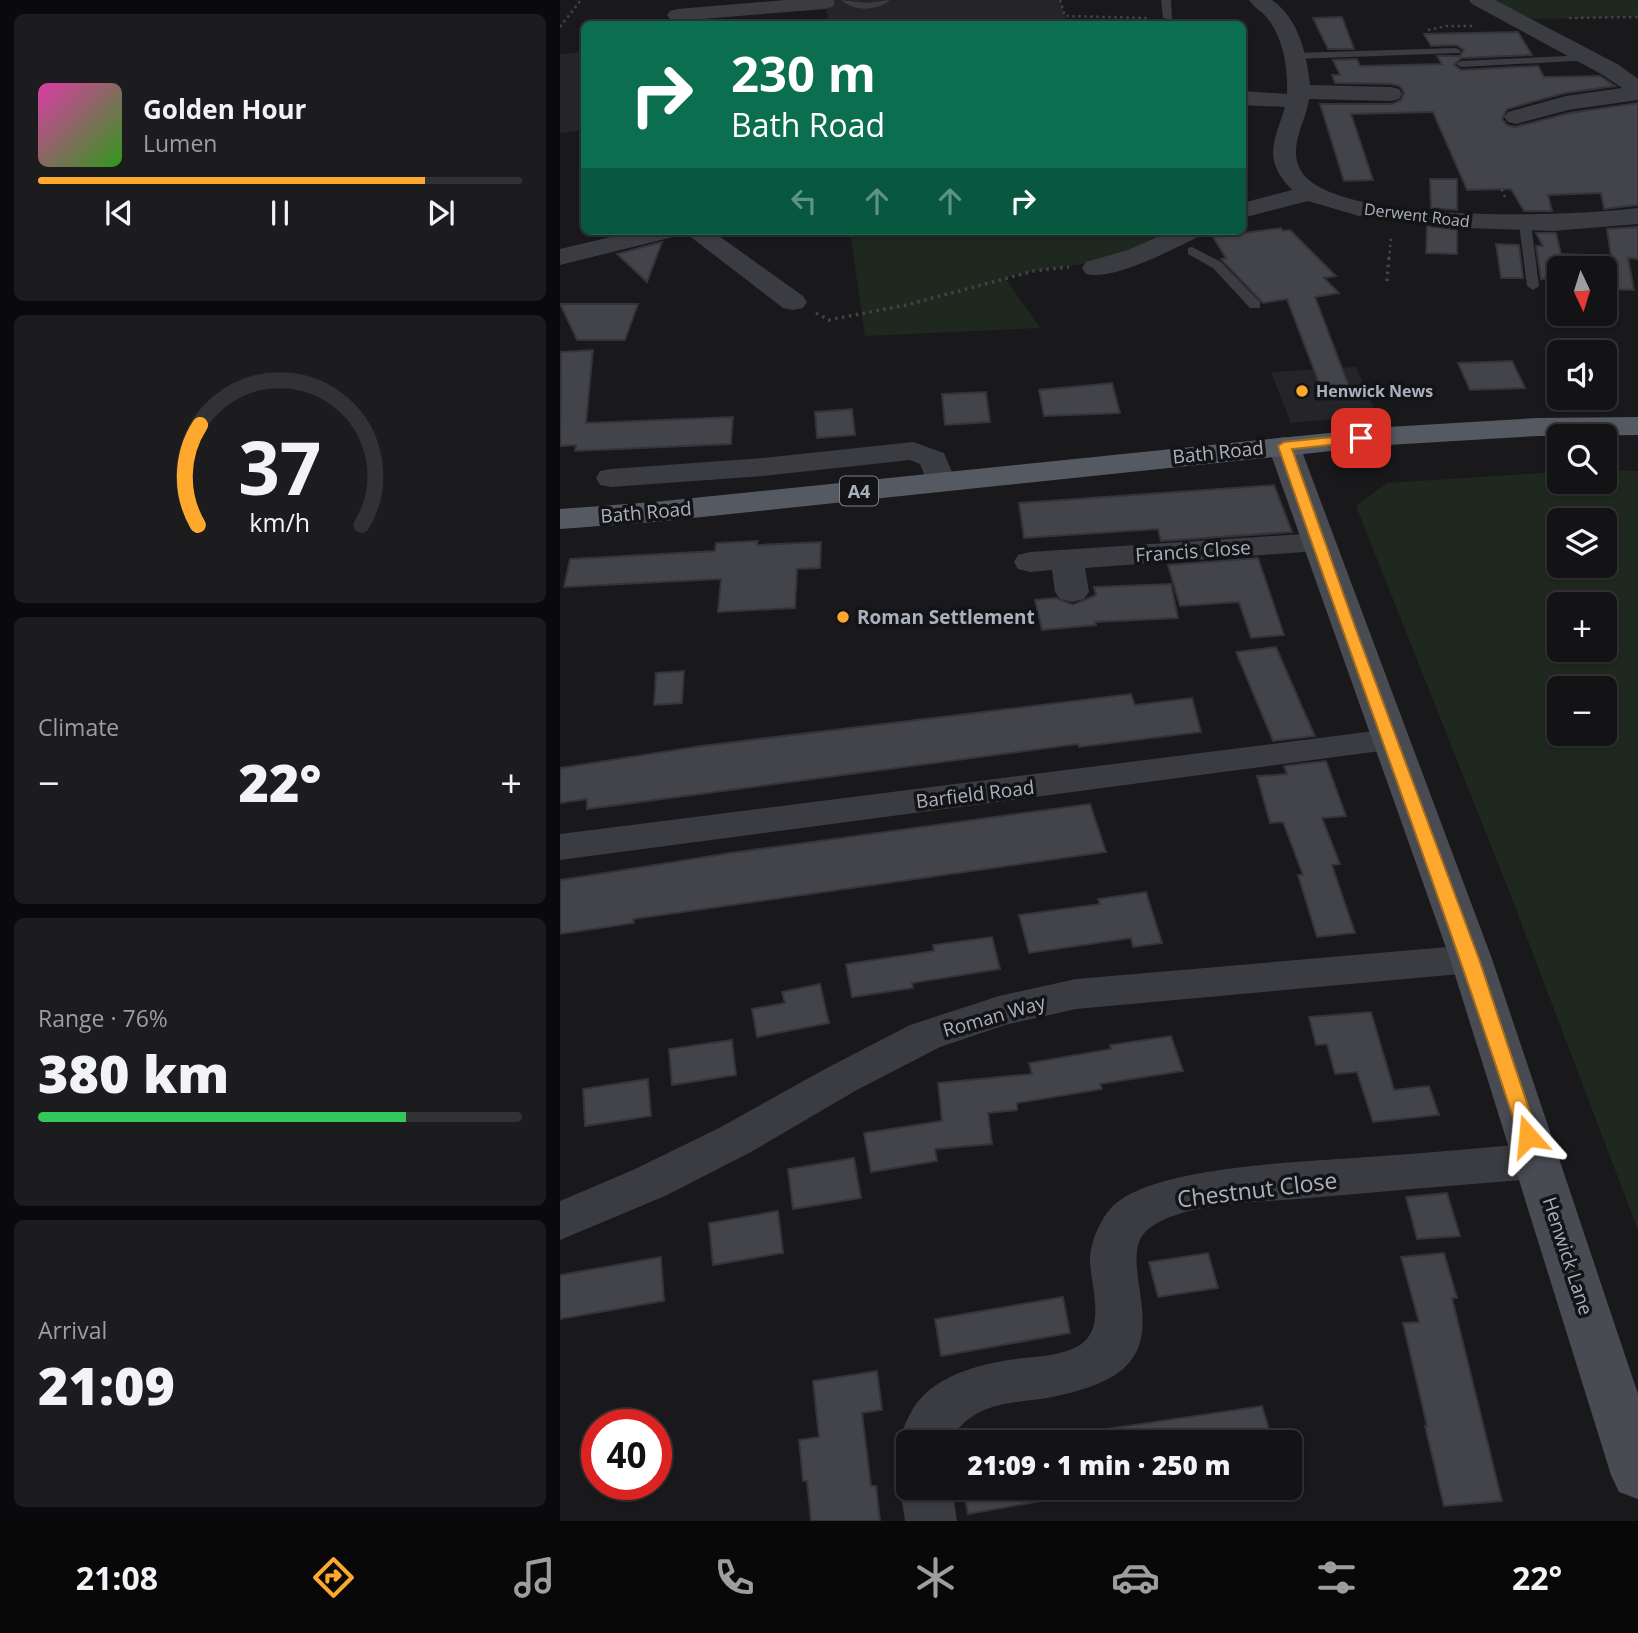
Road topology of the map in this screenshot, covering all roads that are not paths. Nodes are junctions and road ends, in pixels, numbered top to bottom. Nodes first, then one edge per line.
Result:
1 (885, 0) edge
2 (1166, 0) edge
3 (1259, 0) edge
4 (1479, 0) edge
5 (846, 1) edge
6 (825, 3) joint
7 (732, 5) edge
8 (683, 18) edge
9 (1168, 18) road end
10 (1456, 51) dead end
11 (1294, 56) junction
12 (1589, 58) junction
13 (1461, 64) dead end
14 (1638, 92) edge
15 (1391, 94) road end
16 (1298, 97) junction
17 (1246, 98) edge
18 (1516, 117) road end
19 (1310, 193) junction
20 (1246, 210) edge
21 (1636, 217) edge
22 (1521, 224) junction
23 (651, 235) edge
24 (701, 235) edge
25 (1184, 241) edge
26 (560, 257) edge
27 (1095, 268) road end
28 (1533, 286) dead end
29 (793, 302) road end
30 (1255, 305) dead end
31 (1638, 426) edge
32 (1284, 446) junction
33 (611, 478) dead end
34 (941, 482) junction
35 (560, 519) edge
36 (1319, 543) junction
37 (1068, 559) junction
38 (1030, 562) dead end
39 (1072, 592) dead end
40 (1390, 740) junction
41 (560, 848) edge
42 (1471, 959) junction
43 (1536, 1161) junction
44 (560, 1221) edge
45 (926, 1430) edge
46 (1638, 1475) edge
47 (928, 1500) edge
48 (931, 1521) edge

1 - 5 lane
2 - 9 lane
3 - 11 street
4 - 12 street
5 - 6 lane
6 - 7 street
7 - 8 street
10 - 11 lane
11 - 16 street
12 - 13 lane
12 - 14 street
14 - 18 street
15 - 16 street
16 - 17 street
16 - 19 street
19 - 20 street
19 - 22 street, Derwent Road
21 - 22 street, Derwent Road
22 - 28 lane
23 - 26 street
24 - 29 street
25 - 27 street
25 - 30 lane
31 - 32 main road, Bath Road / A4
32 - 34 main road, Bath Road / A4
32 - 36 street, Henwick Lane
33 - 34 street, Bath Road
34 - 35 main road, Bath Road / A4
36 - 37 street, Francis Close
36 - 40 street, Henwick Lane
37 - 38 street, Francis Close
37 - 39 street
40 - 41 street, Barfield Road
40 - 42 street, Henwick Lane
42 - 43 street, Henwick Lane
42 - 44 street, Roman Way
43 - 45 street, Chestnut Close
43 - 46 street, Henwick Lane
47 - 48 street

